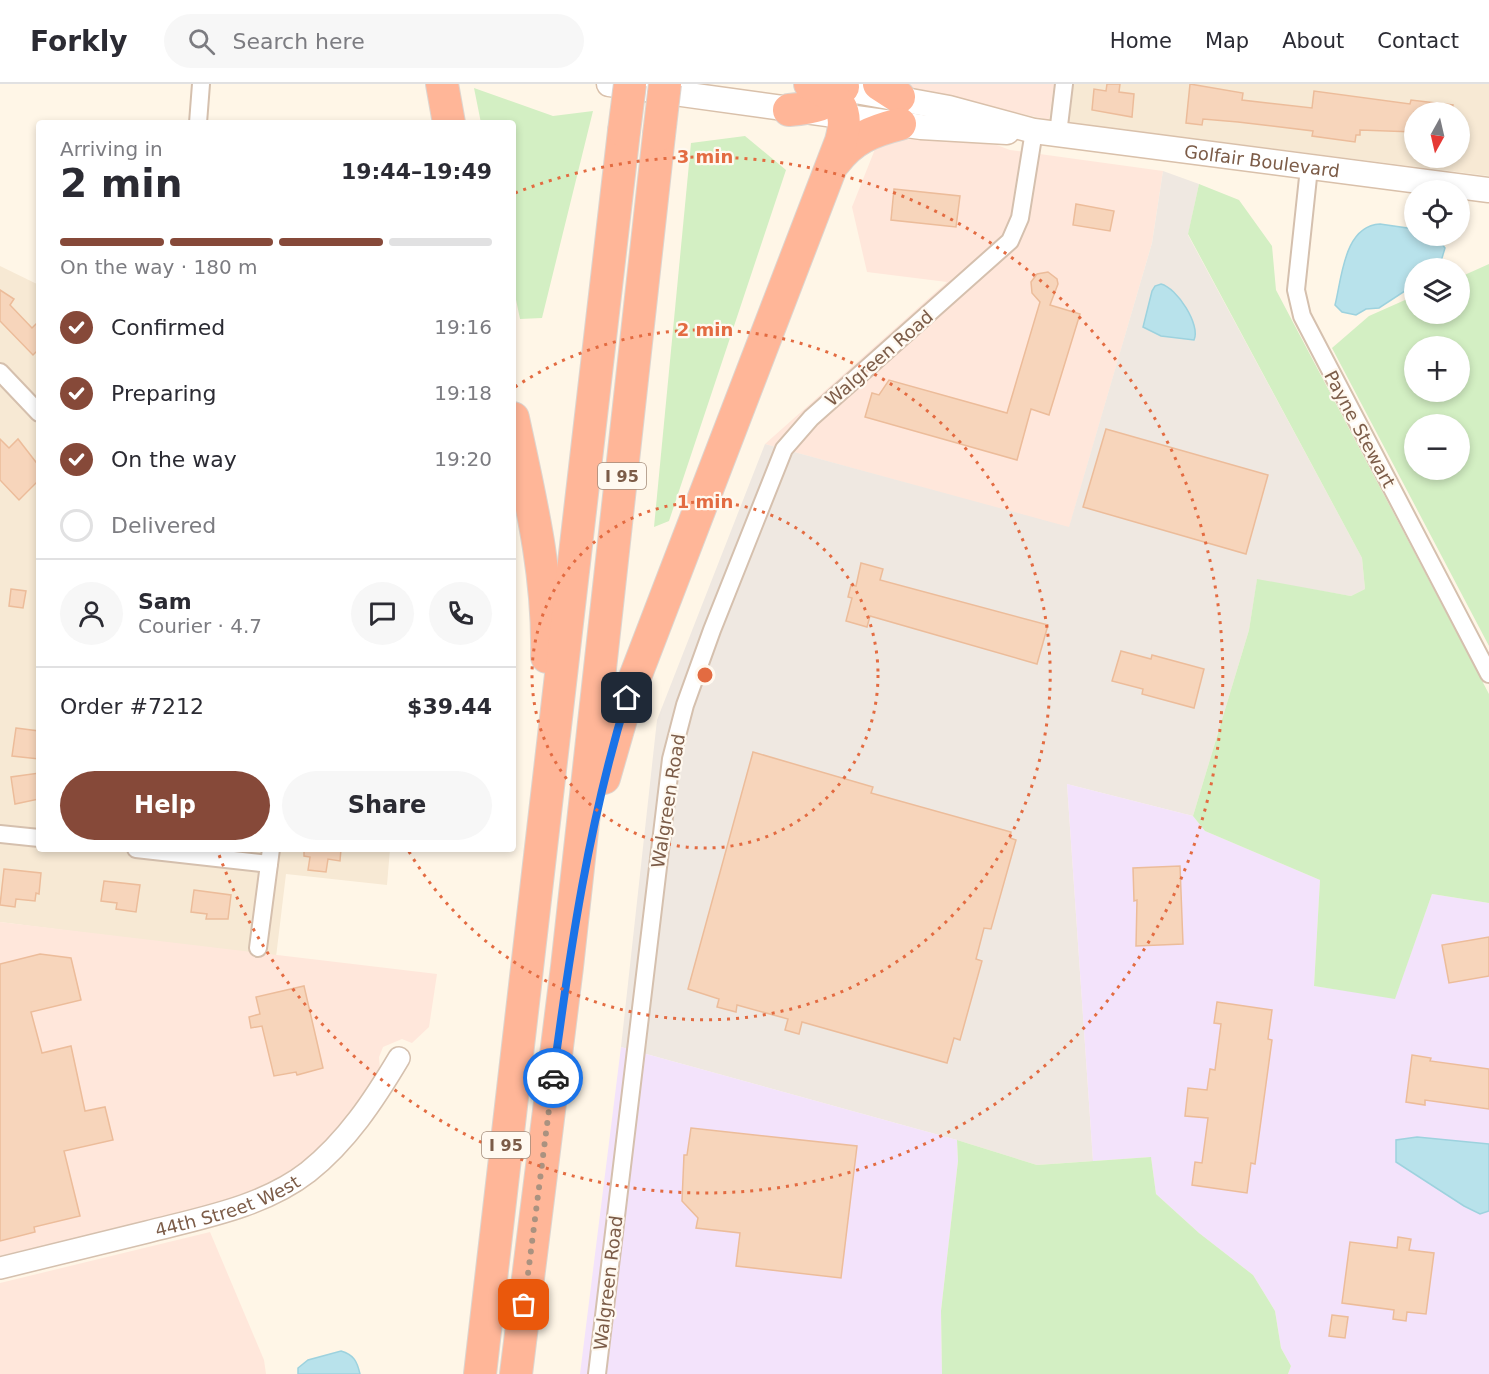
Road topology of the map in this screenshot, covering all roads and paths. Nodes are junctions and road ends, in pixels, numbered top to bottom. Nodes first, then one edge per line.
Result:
1 (201, 84) edge
2 (609, 84) edge
3 (630, 84) edge
4 (665, 84) edge
5 (1064, 84) edge
6 (441, 85) edge
7 (832, 92) edge
8 (892, 102) edge
9 (789, 110) joint
10 (198, 120) edge
11 (448, 120) edge
12 (1034, 131) junction
13 (1058, 134) junction
14 (832, 166) junction
15 (1309, 168) junction
16 (1489, 190) edge
17 (0, 372) edge
18 (36, 410) edge
19 (516, 432) edge
20 (1489, 674) edge
21 (544, 803) junction
22 (0, 834) edge
23 (36, 838) edge
24 (186, 852) edge
25 (270, 857) edge
26 (258, 948) dead end
27 (567, 967) junction
28 (399, 1058) dead end
29 (0, 1268) edge
30 (480, 1374) edge
31 (516, 1374) edge
32 (597, 1374) edge

1 - 10 street
2 - 9 main road
3 - 21 highway, I 95, bridge
4 - 27 highway, I 95, bridge
5 - 13 street
6 - 11 highway
7 - 8 main road, Golfair Boulevard
7 - 9 highway
7 - 14 highway
8 - 12 main road, Golfair Boulevard
8 - 14 highway
12 - 13 main road, Golfair Boulevard
12 - 32 street, Walgreen Road
13 - 15 main road, Golfair Boulevard
14 - 27 highway
15 - 16 main road, Golfair Boulevard
15 - 20 street, Payne Stewart
17 - 18 street
19 - 21 highway
21 - 30 highway, I 95
22 - 23 street
24 - 25 street
25 - 26 street
27 - 31 highway, I 95
28 - 29 street, 44th Street West

